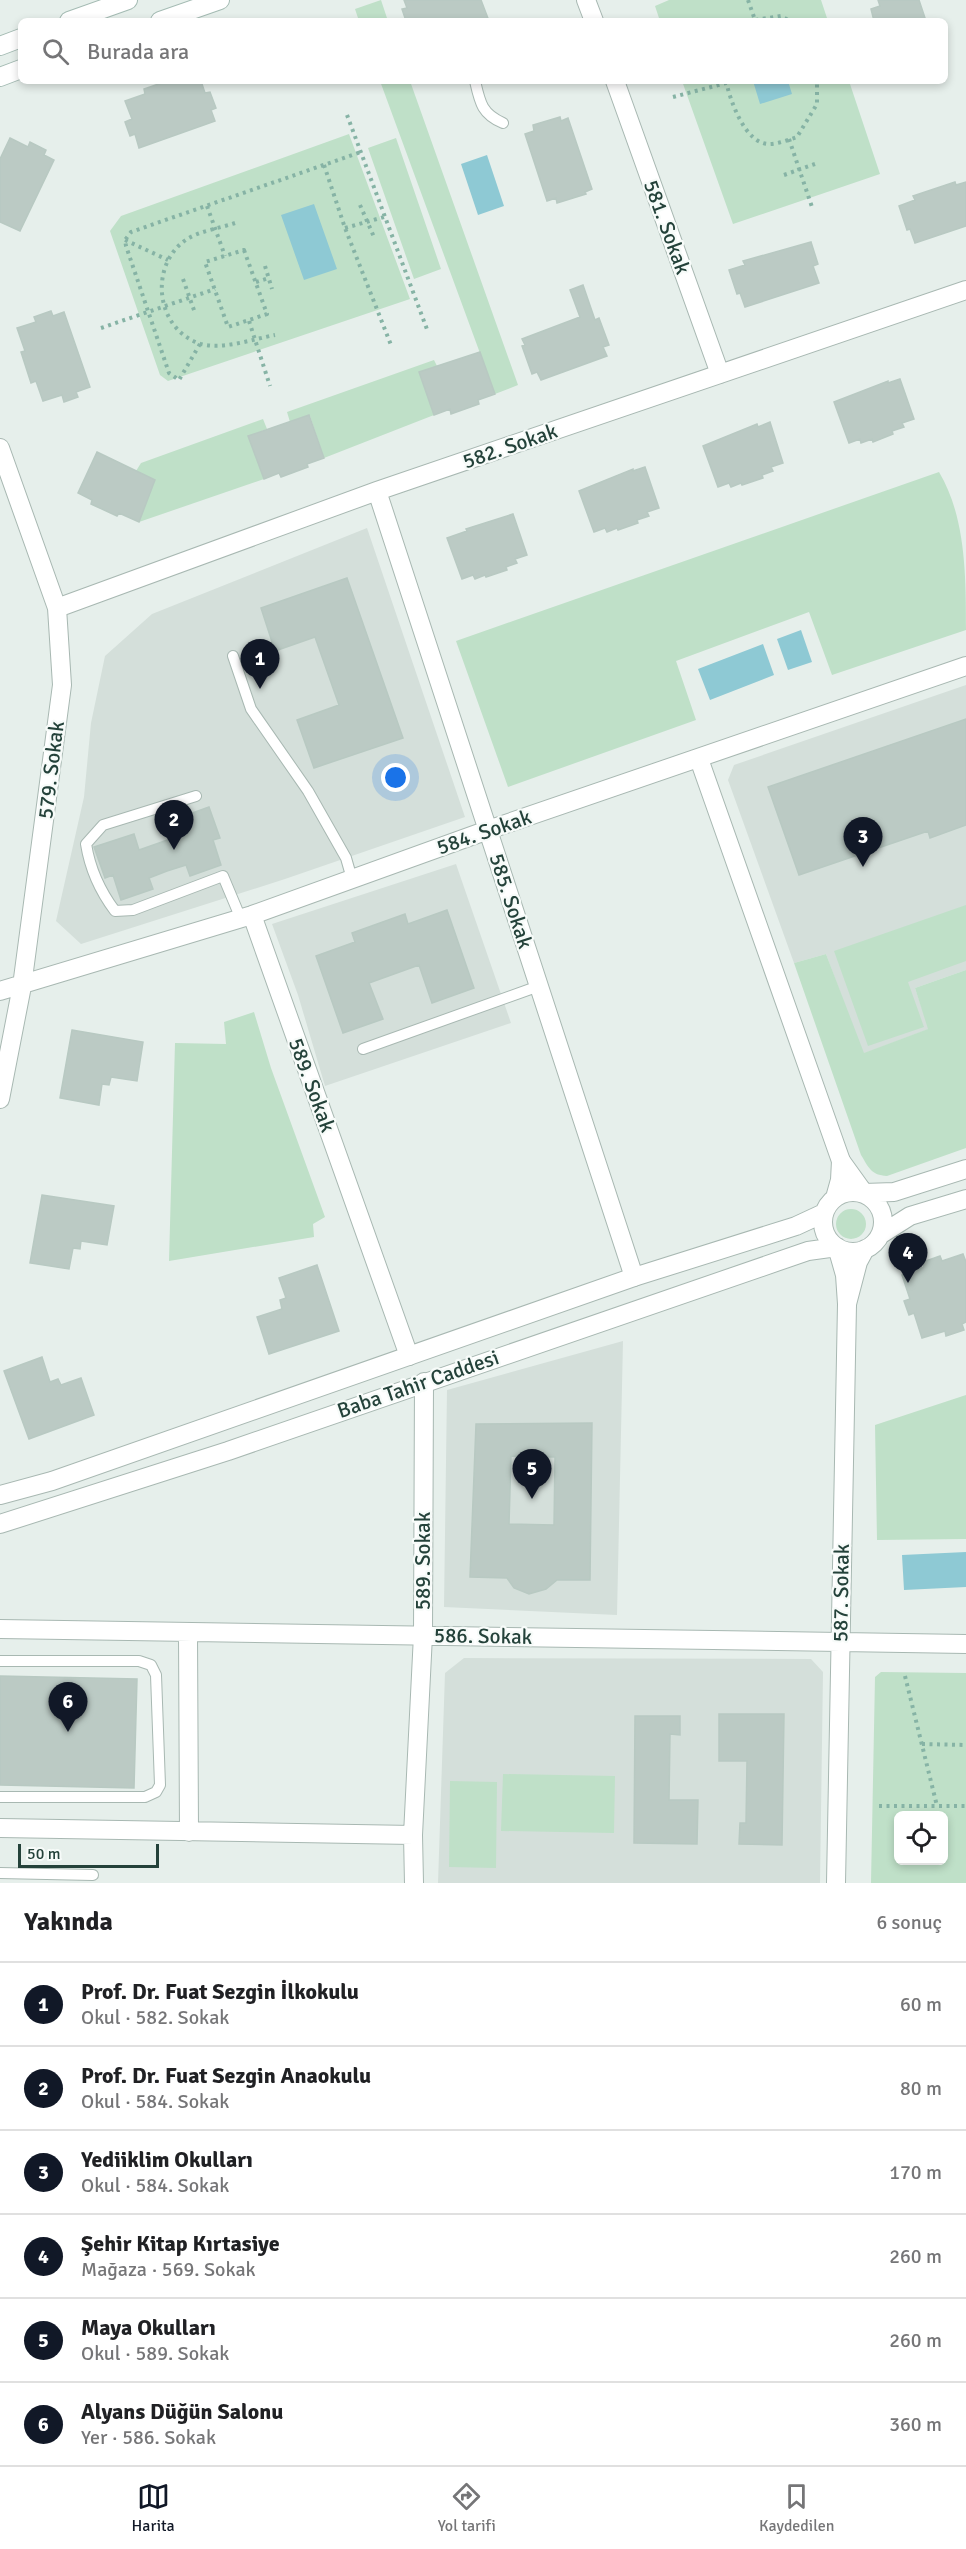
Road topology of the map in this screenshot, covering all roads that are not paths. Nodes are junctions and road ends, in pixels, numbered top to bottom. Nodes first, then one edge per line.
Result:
1 (128, 0) edge
2 (220, 0) edge
3 (586, 0) edge
4 (77, 18) edge
5 (169, 18) edge
6 (593, 18) edge
7 (18, 39) edge
8 (0, 46) edge
9 (18, 70) edge
10 (0, 77) edge
11 (476, 84) edge
12 (616, 84) edge
13 (503, 123) dead end
14 (966, 290) edge
15 (720, 374) junction
16 (0, 448) edge
17 (377, 491) junction
18 (57, 608) junction
19 (233, 656) dead end
20 (966, 666) edge
21 (699, 759) junction
22 (196, 796) dead end
23 (488, 830) junction
24 (352, 879) junction
25 (246, 917) junction
26 (22, 986) junction
27 (539, 986) junction
28 (0, 991) edge
29 (363, 1049) dead end
30 (0, 1099) edge
31 (841, 1161) junction
32 (966, 1169) edge
33 (864, 1193) junction
34 (835, 1198) junction
35 (966, 1199) edge
36 (824, 1213) junction
37 (880, 1236) junction
38 (837, 1247) junction
39 (865, 1249) junction
40 (634, 1277) junction
41 (847, 1304) junction
42 (409, 1356) junction
43 (424, 1382) junction
44 (0, 1495) edge
45 (0, 1524) edge
46 (0, 1629) edge
47 (188, 1633) junction
48 (423, 1635) junction
49 (839, 1642) junction
50 (966, 1644) edge
51 (0, 1661) edge
52 (0, 1797) edge
53 (0, 1828) edge
54 (189, 1832) junction
55 (413, 1835) junction
56 (0, 1873) edge
57 (93, 1875) dead end
58 (414, 1883) edge
59 (836, 1883) edge

1 - 4 street
2 - 5 street
3 - 6 street
7 - 8 street
9 - 10 street
11 - 13 lane
12 - 15 street, 581. Sokak
14 - 15 street, 582. Sokak
15 - 17 street, 582. Sokak
16 - 18 street, 579. Sokak
17 - 18 street, 582. Sokak
17 - 23 street, 585. Sokak
18 - 26 street, 579. Sokak
19 - 24 lane
20 - 21 street, 584. Sokak
21 - 23 street, 584. Sokak
21 - 31 street
22 - 25 lane
23 - 24 street, 584. Sokak
23 - 27 street, 585. Sokak
24 - 25 street, 584. Sokak
25 - 26 street, 584. Sokak
25 - 42 street, 589. Sokak
26 - 28 street, 584. Sokak
26 - 30 street, 579. Sokak
27 - 29 lane
27 - 40 street, 585. Sokak
31 - 33 street
31 - 34 street
32 - 33 street
33 - 34 street
33 - 37 street
34 - 36 street
35 - 37 street
36 - 38 street
36 - 40 street, Baba Tahir Caddesi
37 - 39 street
38 - 39 street
38 - 41 street
38 - 43 street, Baba Tahir Caddesi
39 - 41 street
40 - 42 street, Baba Tahir Caddesi
41 - 49 street, 587. Sokak
42 - 44 street, Baba Tahir Caddesi
43 - 45 street, Baba Tahir Caddesi
43 - 48 street, 589. Sokak
46 - 47 street, 586. Sokak
47 - 48 street, 586. Sokak
47 - 54 street
48 - 49 street, 586. Sokak
48 - 55 street, 589. Sokak
49 - 50 street, 586. Sokak
49 - 59 street, 587. Sokak
51 - 52 lane
53 - 54 street
54 - 55 street
55 - 58 street, 589. Sokak
56 - 57 lane

